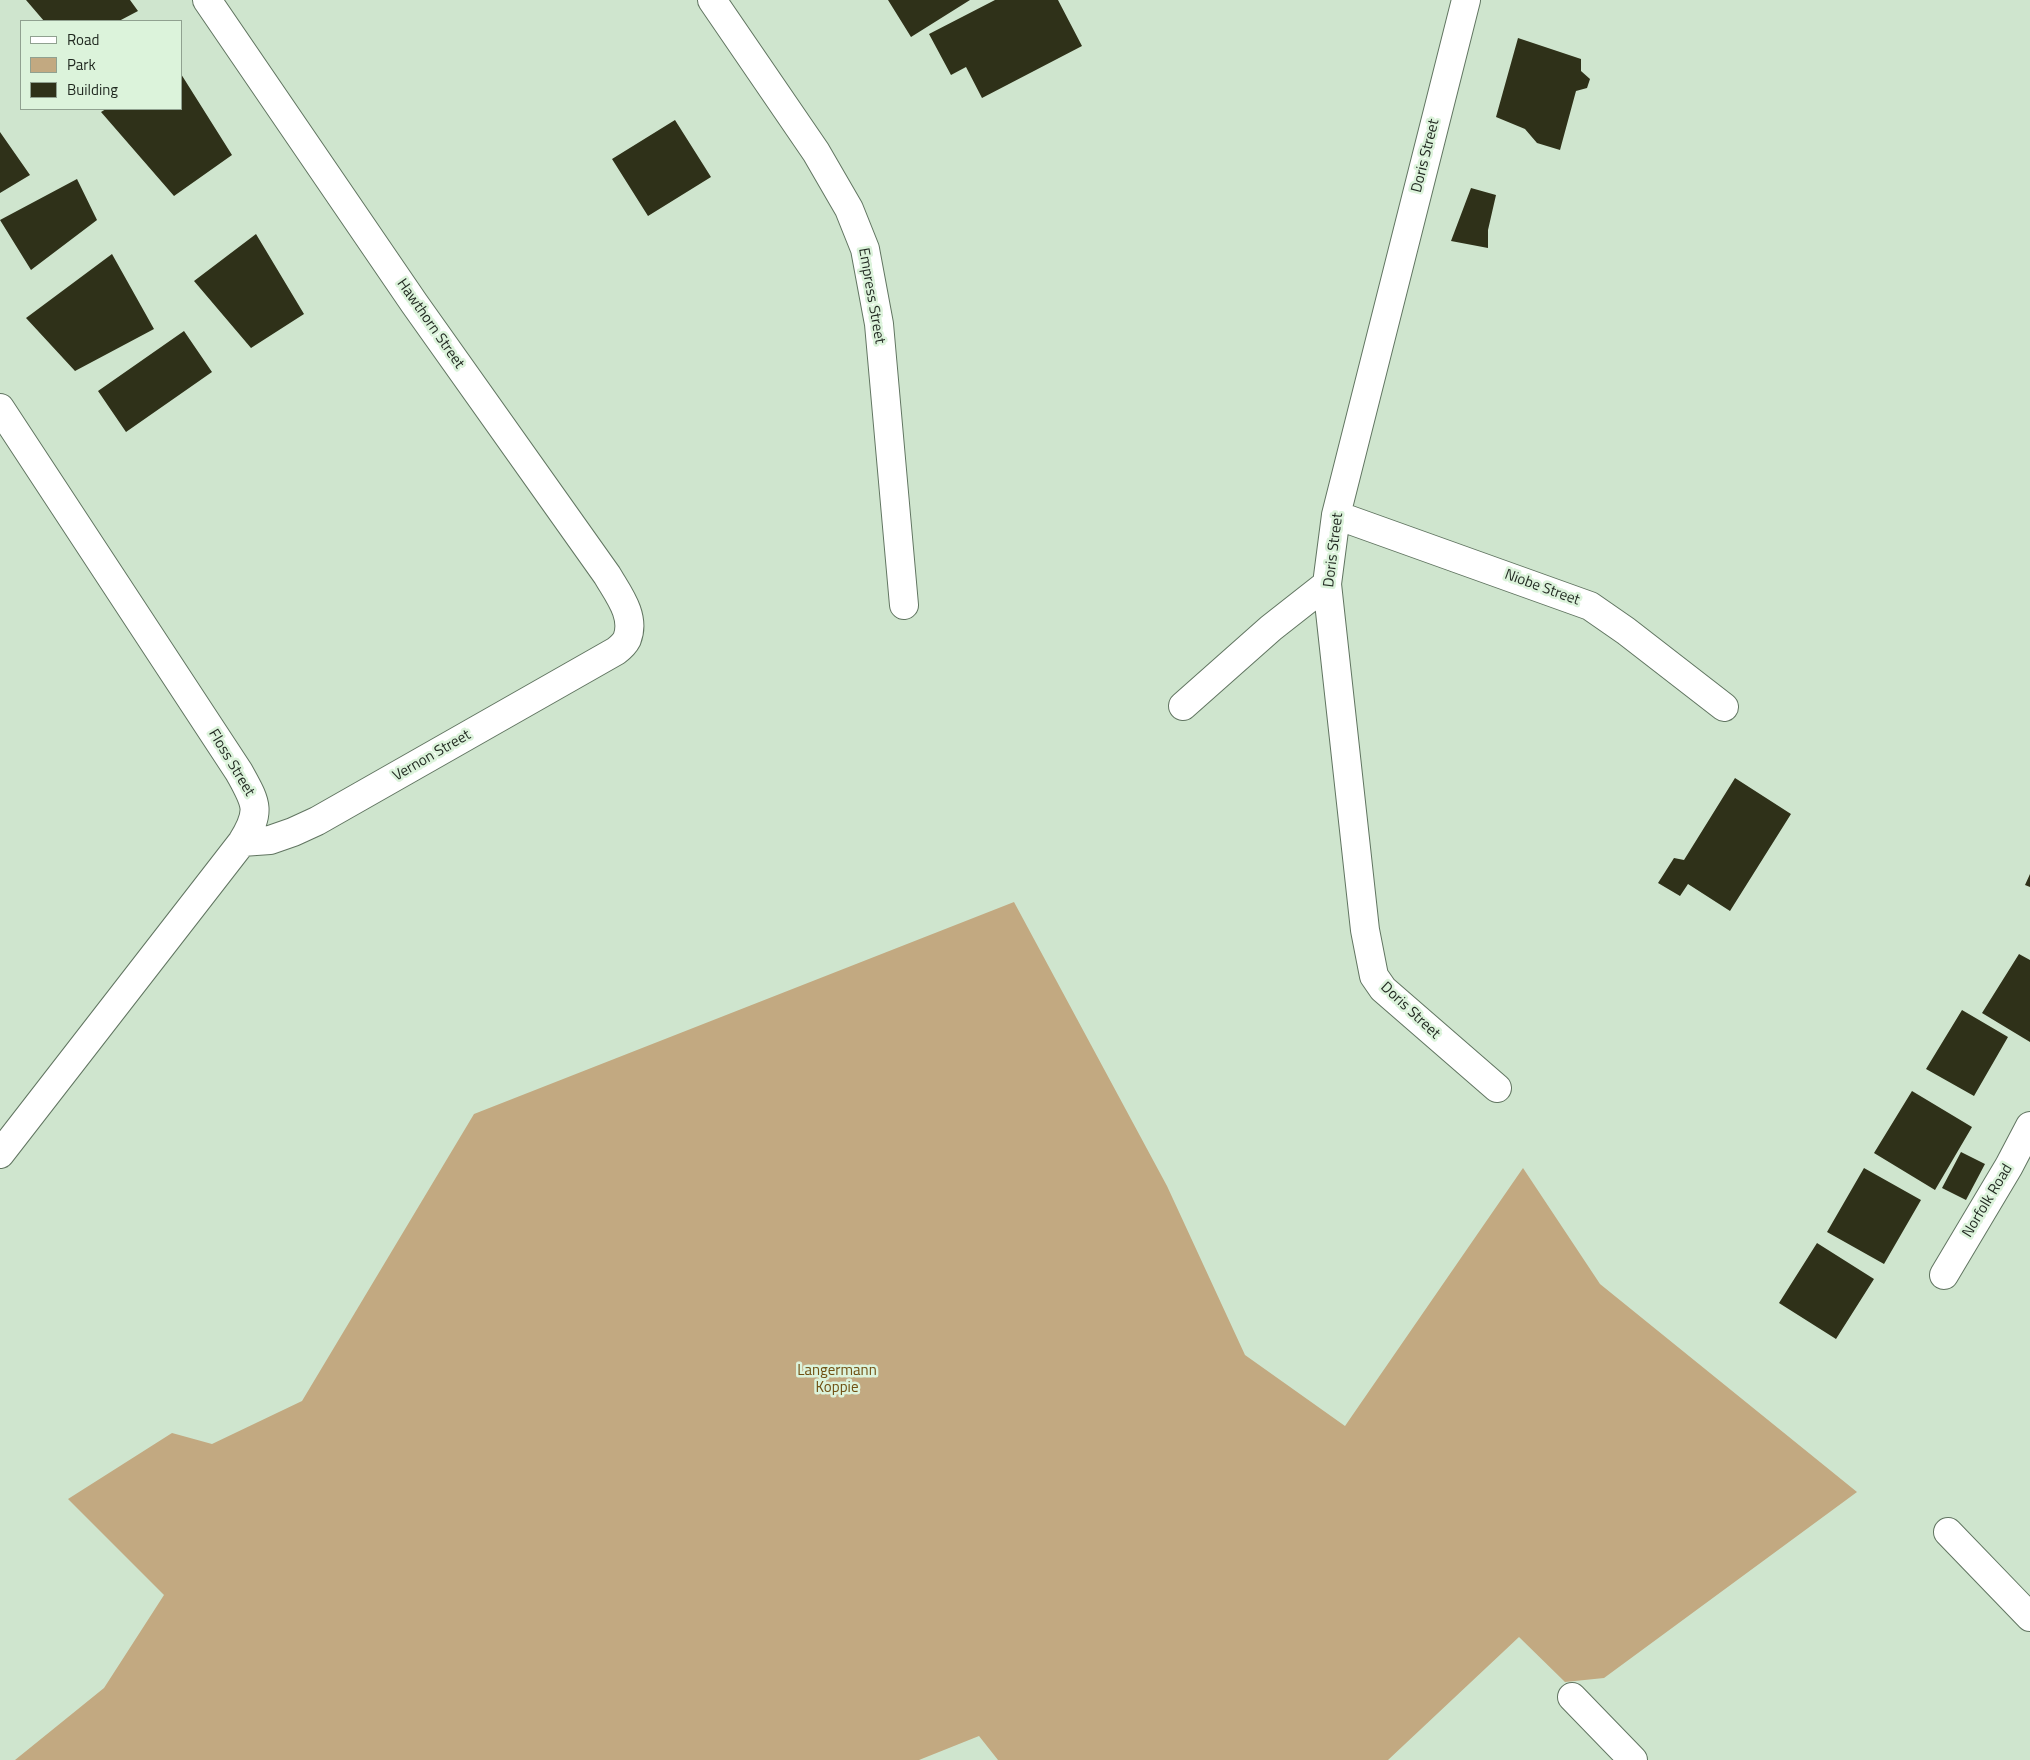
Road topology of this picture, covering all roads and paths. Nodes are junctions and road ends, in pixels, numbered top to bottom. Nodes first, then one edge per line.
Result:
1 (207, 0) edge
2 (712, 0) edge
3 (1466, 0) edge
4 (0, 408) edge
5 (1336, 515) junction
6 (1327, 584) junction
7 (904, 605) dead end
8 (616, 651) joint
9 (1183, 706) dead end
10 (1724, 707) dead end
11 (242, 842) junction
12 (1497, 1088) dead end
13 (2030, 1126) edge
14 (4, 1138) edge
15 (1944, 1275) dead end
16 (1948, 1532) dead end
17 (2030, 1617) edge
18 (1572, 1697) dead end
19 (1633, 1760) edge

1 - 8 street, Hawthorn Street
2 - 7 street, Empress Street
3 - 5 street, Doris Street
4 - 11 street, Floss Street
5 - 6 street, Doris Street
5 - 10 street, Niobe Street
6 - 9 street
6 - 12 street, Doris Street
8 - 11 street, Vernon Street
11 - 14 street, Floss Street
13 - 15 street, Norfolk Road
16 - 17 street
18 - 19 street

